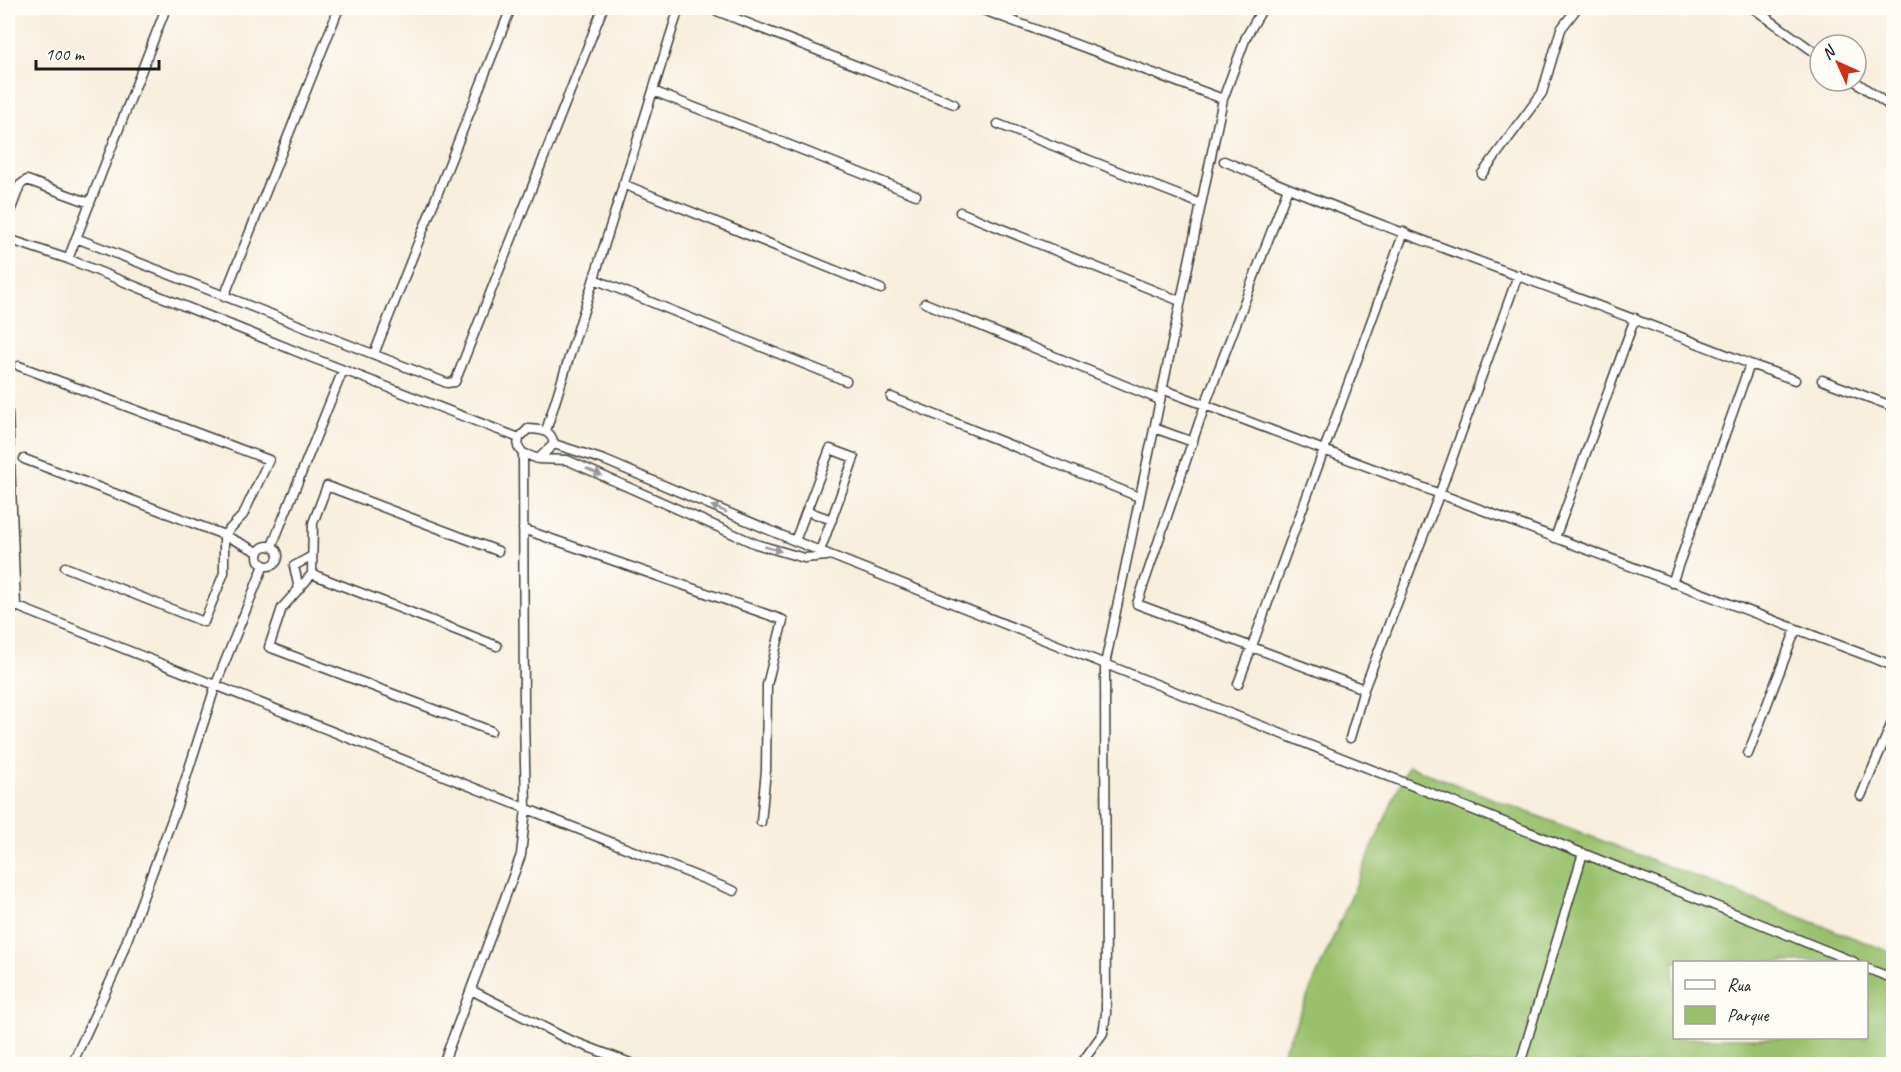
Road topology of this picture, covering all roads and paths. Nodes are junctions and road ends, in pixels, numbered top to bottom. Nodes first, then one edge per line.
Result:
1 (166, 8) edge
2 (339, 8) edge
3 (512, 8) edge
4 (603, 8) edge
5 (679, 8) edge
6 (709, 8) edge
7 (978, 8) edge
8 (1263, 8) edge
9 (1578, 8) edge
10 (1753, 8) edge
11 (1808, 47) edge
12 (653, 91) junction
13 (1868, 91) edge
14 (1223, 99) junction
15 (954, 104) dead end
16 (1893, 109) edge
17 (998, 124) dead end
18 (1224, 161) dead end
19 (1482, 174) dead end
20 (623, 184) junction
21 (1288, 188) junction
22 (916, 195) dead end
23 (90, 203) junction
24 (1201, 204) junction
25 (960, 213) dead end
26 (8, 217) edge
27 (1404, 232) junction
28 (76, 238) junction
29 (8, 239) edge
30 (68, 259) junction
31 (1518, 275) junction
32 (594, 279) junction
33 (881, 289) dead end
34 (224, 297) junction
35 (1180, 301) junction
36 (925, 303) dead end
37 (1635, 318) junction
38 (374, 354) junction
39 (1750, 364) junction
40 (19, 366) dead end
41 (343, 369) junction
42 (1795, 380) dead end
43 (1822, 380) dead end
44 (846, 381) dead end
45 (1162, 389) junction
46 (891, 396) dead end
47 (1160, 400) junction
48 (1205, 405) junction
49 (1893, 407) edge
50 (8, 413) edge
51 (8, 419) edge
52 (1154, 428) junction
53 (546, 431) junction
54 (519, 438) junction
55 (1193, 442) junction
56 (554, 444) junction
57 (1323, 452) junction
58 (523, 453) junction
59 (24, 459) dead end
60 (538, 459) junction
61 (1439, 495) junction
62 (1139, 497) junction
63 (807, 511) junction
64 (832, 520) junction
65 (523, 529) junction
66 (224, 536) junction
67 (1555, 538) junction
68 (795, 541) junction
69 (272, 546) junction
70 (498, 551) dead end
71 (820, 551) junction
72 (258, 552) junction
73 (831, 555) junction
74 (312, 556) junction
75 (278, 559) junction
76 (264, 565) junction
77 (294, 566) junction
78 (65, 567) dead end
79 (312, 574) junction
80 (1672, 583) junction
81 (299, 589) junction
82 (16, 606) junction
83 (8, 615) edge
84 (1796, 629) junction
85 (497, 646) dead end
86 (1251, 647) junction
87 (1105, 664) junction
88 (1893, 666) edge
89 (216, 684) junction
90 (1238, 684) dead end
91 (1364, 689) junction
92 (1893, 718) edge
93 (491, 731) dead end
94 (1350, 738) dead end
95 (1748, 754) dead end
96 (1860, 796) dead end
97 (526, 808) junction
98 (762, 822) dead end
99 (1583, 853) junction
100 (734, 891) dead end
101 (1849, 961) edge
102 (1868, 969) edge
103 (1893, 979) edge
104 (471, 990) junction
105 (72, 1065) edge
106 (443, 1065) edge
107 (633, 1065) edge
108 (1080, 1065) edge
109 (1520, 1065) edge

1 - 23 street
2 - 34 street
3 - 38 street
4 - 38 street
5 - 12 street
6 - 15 street
7 - 14 street
8 - 14 street
9 - 19 street
10 - 11 street
12 - 20 street
12 - 22 street
13 - 16 street
14 - 24 street
17 - 24 street
18 - 21 street
20 - 32 street
20 - 33 street
21 - 27 street
21 - 48 street
23 - 26 street
23 - 28 street
24 - 35 street
25 - 35 street
27 - 31 street
27 - 57 street
28 - 30 street
28 - 34 street
29 - 30 street
30 - 41 street
31 - 37 street
31 - 61 street
32 - 44 street
32 - 53 street
34 - 38 street
35 - 45 street
36 - 47 street
37 - 39 street
37 - 67 street
39 - 42 street
39 - 80 street
40 - 66 street
41 - 54 street
41 - 69 street
43 - 49 street
45 - 47 street
45 - 48 street
46 - 62 street
47 - 52 street
48 - 55 street
48 - 57 street
50 - 51 street
51 - 82 street
52 - 55 street
52 - 62 street
53 - 54 street
53 - 56 street
54 - 58 street
55 - 86 street
56 - 60 street
68 -> 56 street
57 - 61 street
57 - 86 street
58 - 60 street
58 - 65 street
59 - 66 street
60 -> 73 street
61 - 67 street
61 - 91 street
62 - 87 street
63 - 64 street
63 - 64 street
63 - 68 street
64 - 71 street
65 - 97 street
65 - 98 street
66 - 72 street
66 - 78 street
67 - 80 street
68 - 71 street
69 - 72 street
69 - 75 street
70 - 74 street
71 - 73 street
72 - 76 street
73 - 87 street
74 - 77 street
74 - 79 street
75 - 76 street
75 - 77 street
76 - 89 street
77 - 81 street
79 - 81 street
79 - 85 street
80 - 84 street
81 - 93 street
82 - 83 street
82 - 89 street
84 - 88 street
84 - 95 street
86 - 90 street
86 - 91 street
87 - 99 street
87 - 108 street
89 - 97 street
89 - 105 street
91 - 94 street
92 - 96 street
97 - 100 street
97 - 104 street
99 - 101 street
99 - 109 street
102 - 103 street
104 - 106 street
104 - 107 street

